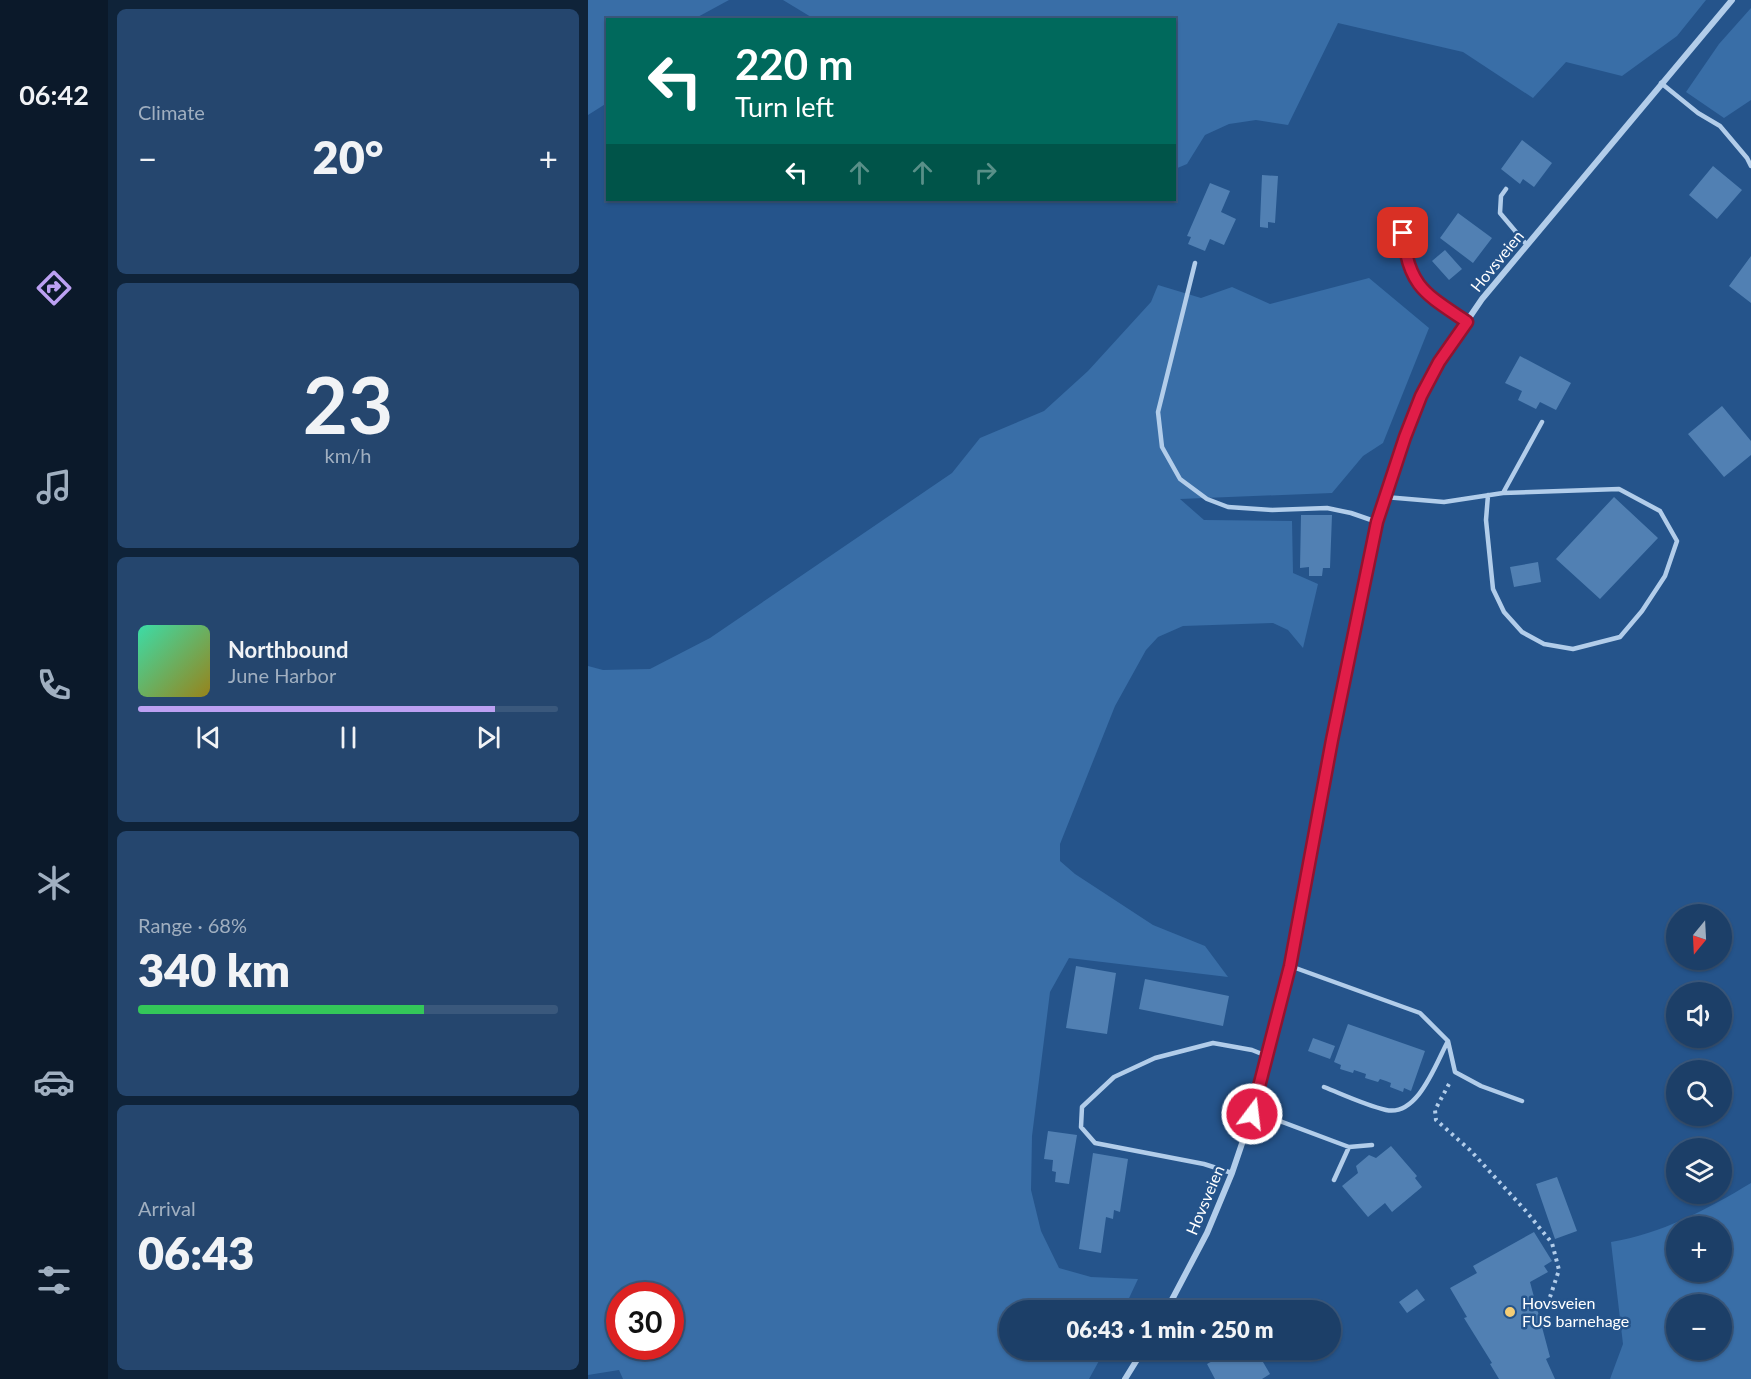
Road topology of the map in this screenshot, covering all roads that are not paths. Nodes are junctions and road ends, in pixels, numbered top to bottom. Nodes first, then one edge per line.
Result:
1 (1732, 0) edge
2 (1662, 83) junction
3 (1751, 166) edge
4 (1506, 189) dead end
5 (1401, 219) dead end
6 (1527, 246) junction
7 (1195, 262) dead end
8 (1467, 322) junction
9 (1542, 422) dead end
10 (1503, 493) junction
11 (1488, 495) junction
12 (1384, 497) junction
13 (1377, 522) junction
14 (1290, 966) junction
15 (1448, 1041) junction
16 (1268, 1056) junction
17 (1324, 1087) dead end
18 (1522, 1101) dead end
19 (1253, 1111) junction
20 (1372, 1145) dead end
21 (1349, 1147) junction
22 (1232, 1173) junction
23 (1334, 1180) dead end
24 (1172, 1300) edge
25 (1137, 1360) edge
26 (1125, 1379) edge

1 - 2 street, Hovsveien
2 - 3 lane
2 - 6 street, Hovsveien
4 - 6 lane
5 - 8 lane
6 - 8 street, Hovsveien
7 - 13 lane
8 - 12 street, Hovsveien
9 - 10 lane
10 - 11 lane
10 - 11 lane
11 - 12 lane
12 - 13 street, Hovsveien
13 - 14 street, Hovsveien
14 - 15 lane
14 - 16 street, Hovsveien
15 - 17 lane
15 - 18 lane
16 - 19 street, Hovsveien
16 - 22 lane
19 - 21 lane
19 - 22 street, Hovsveien
20 - 21 lane
21 - 23 lane
22 - 24 street, Hovsveien
25 - 26 street

